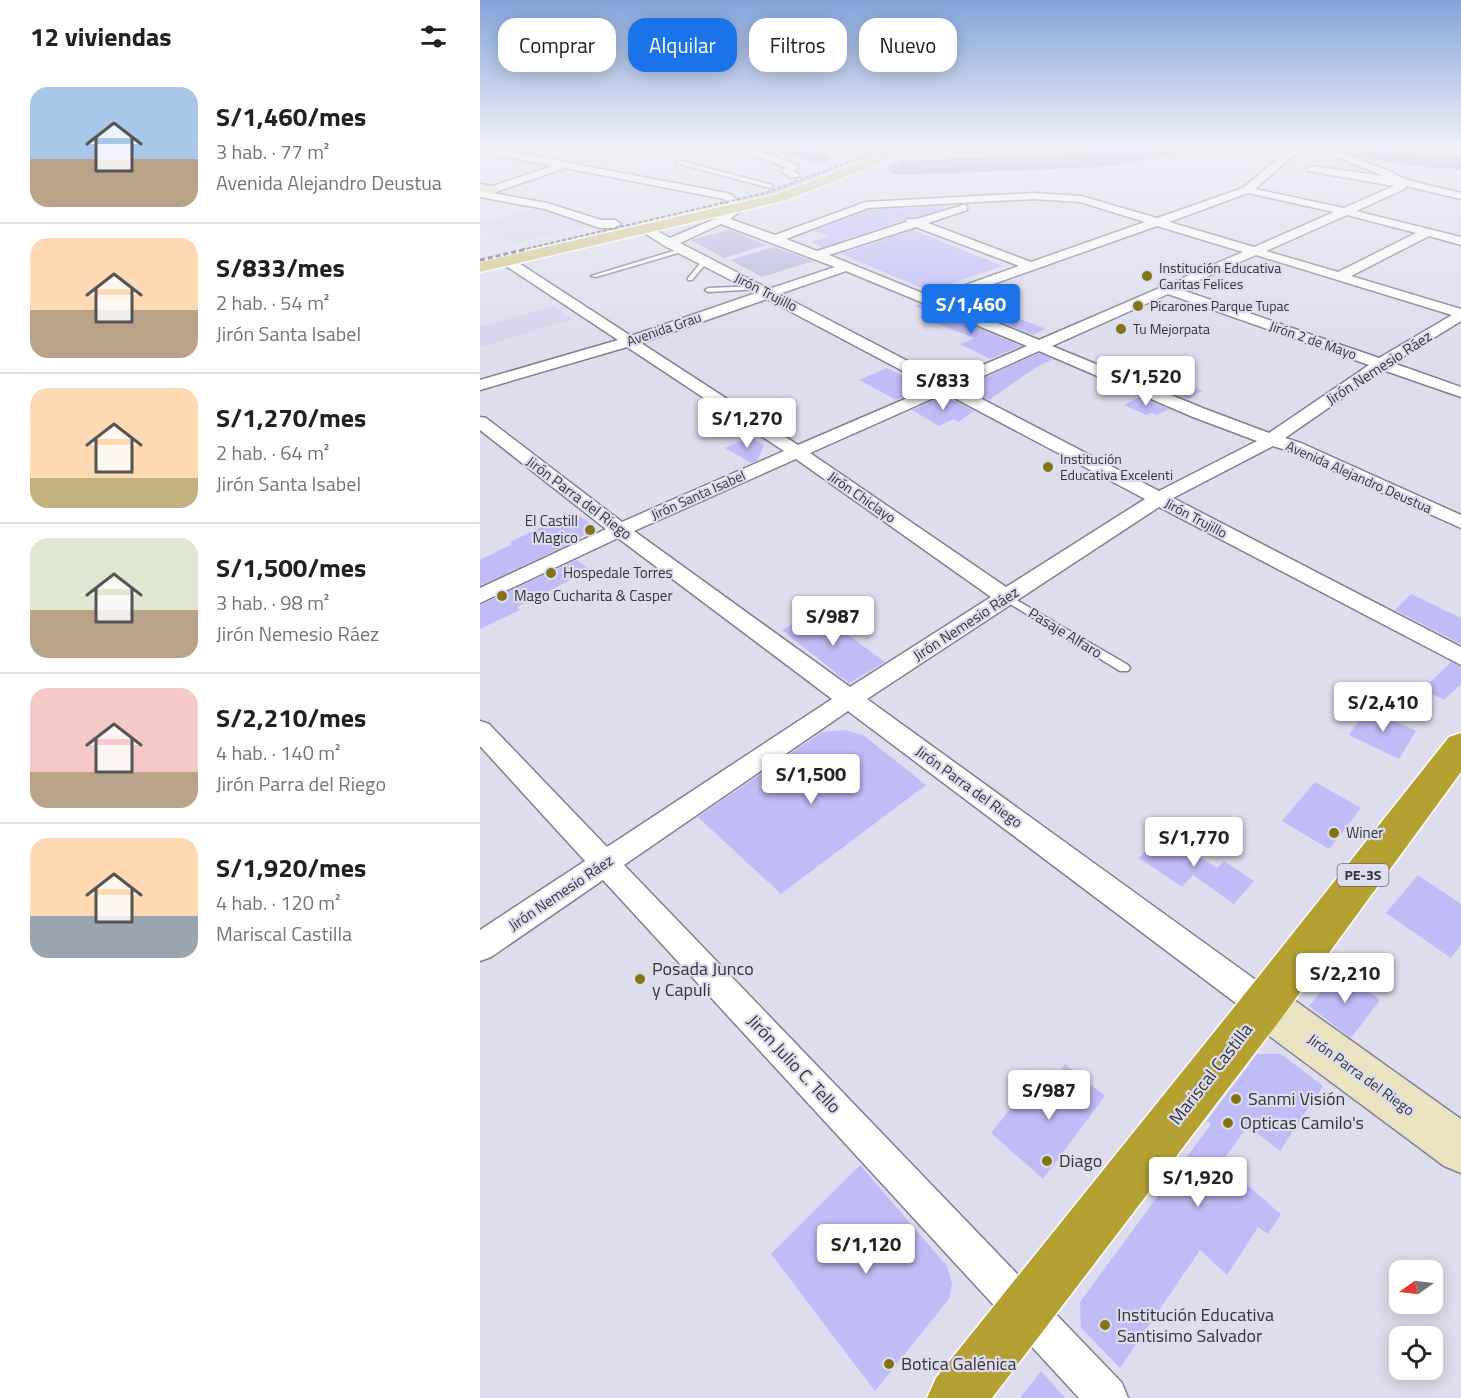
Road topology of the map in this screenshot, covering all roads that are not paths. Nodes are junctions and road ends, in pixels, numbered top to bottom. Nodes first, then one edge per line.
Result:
1 (563, 210) edge
2 (689, 210) edge
3 (708, 210) edge
4 (728, 210) edge
5 (852, 210) edge
6 (880, 210) edge
7 (954, 210) edge
8 (1121, 210) edge
9 (1191, 210) edge
10 (1340, 210) edge
11 (1344, 211) junction
12 (722, 220) junction
13 (1161, 221) junction
14 (611, 223) junction
15 (915, 223) junction
16 (644, 229) junction
17 (1428, 232) junction
18 (776, 239) junction
19 (1461, 241) edge
20 (676, 246) junction
21 (1254, 250) junction
22 (480, 255) edge
23 (817, 255) junction
24 (507, 261) junction
25 (705, 261) junction
26 (1030, 266) junction
27 (480, 267) edge
28 (846, 267) junction
29 (594, 276) dead end
30 (1340, 276) junction
31 (690, 279) dead end
32 (1165, 289) junction
33 (708, 290) dead end
34 (763, 291) junction
35 (930, 302) junction
36 (1461, 314) edge
37 (627, 342) junction
38 (1038, 346) junction
39 (1381, 364) junction
40 (1182, 367) dead end
41 (480, 385) edge
42 (947, 386) junction
43 (1142, 388) junction
44 (1461, 392) edge
45 (480, 422) edge
46 (1272, 440) junction
47 (797, 452) junction
48 (1158, 499) junction
49 (1461, 522) edge
50 (620, 530) junction
51 (480, 596) edge
52 (1006, 597) junction
53 (1461, 657) edge
54 (1124, 668) dead end
55 (849, 699) junction
56 (480, 730) edge
57 (1461, 746) edge
58 (605, 863) junction
59 (480, 947) edge
60 (1264, 1005) junction
61 (1461, 1149) edge
62 (1025, 1311) junction
63 (956, 1398) edge
64 (1107, 1398) edge

1 - 14 street
2 - 14 main road
3 - 16 main road
4 - 12 street
5 - 18 street
6 - 15 street
7 - 15 street
8 - 13 street
9 - 13 street
10 - 11 street
11 - 17 street
11 - 21 street, Jirón Santa Isabel
12 - 18 street, Avenida Alejandro Deustua
12 - 20 street
13 - 21 street
13 - 26 street
14 - 22 main road
15 - 23 street
15 - 26 street
16 - 20 street, Jirón Trujillo
16 - 24 main road
17 - 19 street
17 - 30 street
18 - 23 street, Avenida Alejandro Deustua
20 - 25 street, Jirón Trujillo
20 - 29 lane
21 - 30 street
21 - 32 street, Jirón Santa Isabel
23 - 28 street, Avenida Alejandro Deustua
24 - 27 main road
24 - 37 street, Jirón Chiclayo
25 - 31 lane
25 - 34 street, Jirón Trujillo
26 - 35 street
28 - 34 street, Avenida Grau
28 - 35 street, Avenida Alejandro Deustua
30 - 36 street
32 - 38 street, Jirón Santa Isabel
32 - 39 street, Jirón 2 de Mayo
33 - 34 lane
34 - 37 street, Avenida Grau
34 - 42 street, Jirón Trujillo
35 - 38 street, Avenida Alejandro Deustua
36 - 39 street, Jirón Nemesio Ráez
37 - 41 street, Avenida Grau
37 - 47 street, Jirón Chiclayo
38 - 42 street, Jirón Santa Isabel
38 - 43 street, Avenida Alejandro Deustua
39 - 44 street, Jirón 2 de Mayo
39 - 46 street, Jirón Nemesio Ráez
40 - 43 lane
42 - 47 street, Jirón Santa Isabel
42 - 48 street, Jirón Trujillo
43 - 46 street, Avenida Alejandro Deustua
45 - 50 street, Jirón Parra del Riego
46 - 48 street, Jirón Nemesio Ráez
46 - 49 street, Avenida Alejandro Deustua
47 - 50 street, Jirón Santa Isabel
47 - 52 street, Jirón Chiclayo
48 - 52 street, Jirón Nemesio Ráez
48 - 53 street, Jirón Trujillo
50 - 51 street, Jirón Santa Isabel
50 - 55 street, Jirón Parra del Riego
52 - 54 lane, Pasaje Alfaro
52 - 55 street, Jirón Nemesio Ráez
55 - 58 street, Jirón Nemesio Ráez
55 - 60 street, Jirón Parra del Riego
56 - 58 street, Jirón Julio C. Tello
57 - 60 highway, Mariscal Castilla / PE-3S
58 - 59 street, Jirón Nemesio Ráez
58 - 62 street, Jirón Julio C. Tello
60 - 61 street, Jirón Parra del Riego
60 - 62 highway, Mariscal Castilla / PE-3S
62 - 63 highway, Mariscal Castilla / PE-3S
62 - 64 street, Jirón Julio C. Tello

